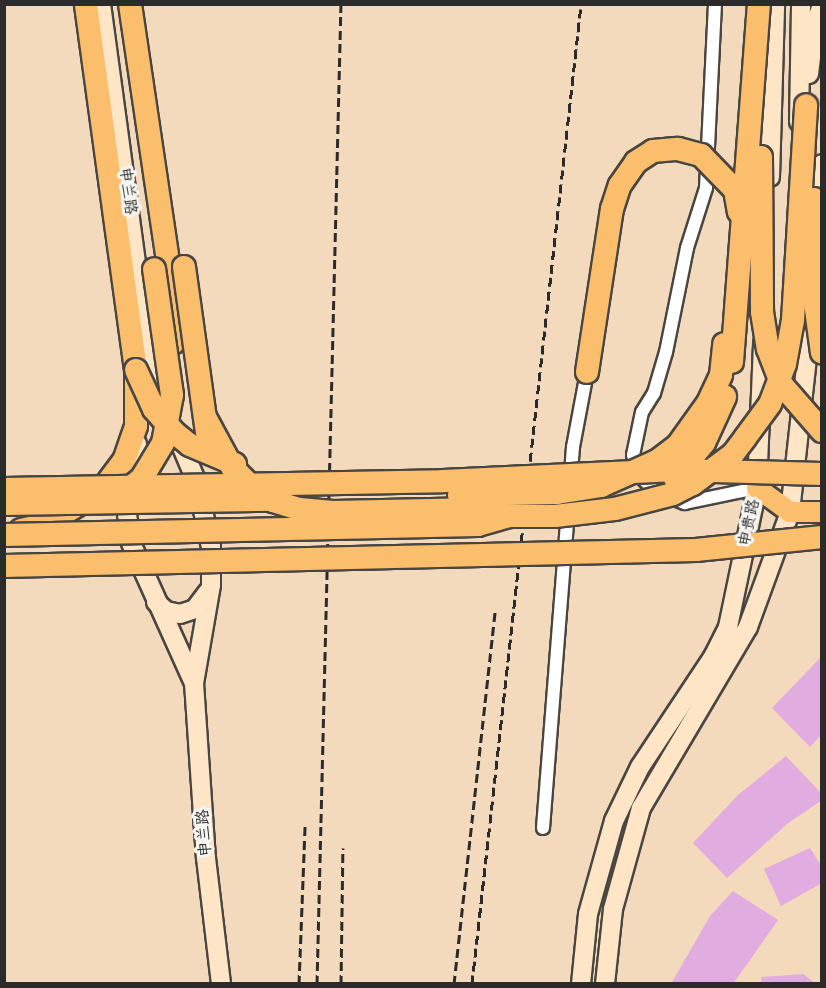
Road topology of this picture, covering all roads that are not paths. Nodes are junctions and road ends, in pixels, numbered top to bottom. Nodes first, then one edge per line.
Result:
1 (86, 4) edge
2 (102, 4) edge
3 (117, 4) edge
4 (130, 4) edge
5 (144, 4) edge
6 (715, 4) edge
7 (760, 4) edge
8 (776, 4) edge
9 (781, 4) edge
10 (801, 4) edge
11 (822, 5) edge
12 (775, 26) junction
13 (806, 105) junction
14 (772, 114) junction
15 (754, 162) junction
16 (822, 164) edge
17 (744, 234) junction
18 (169, 268) junction
19 (192, 335) junction
20 (724, 344) joint
21 (815, 346) edge
22 (587, 372) joint
23 (143, 375) junction
24 (172, 395) junction
25 (205, 417) junction
26 (801, 421) junction
27 (822, 431) edge
28 (822, 444) edge
29 (189, 461) junction
30 (557, 473) junction
31 (822, 475) edge
32 (131, 477) junction
33 (794, 477) junction
34 (757, 488) junction
35 (4, 489) edge
36 (643, 503) junction
37 (4, 504) edge
38 (790, 512) junction
39 (822, 512) edge
40 (510, 516) junction
41 (4, 519) edge
42 (248, 530) junction
43 (4, 534) edge
44 (822, 537) edge
45 (4, 548) edge
46 (386, 557) junction
47 (4, 566) edge
48 (211, 585) junction
49 (155, 601) junction
50 (194, 682) junction
51 (543, 828) dead end
52 (221, 984) edge
53 (581, 984) edge
54 (605, 984) edge

1 - 23 highway
2 - 23 main road, 申兰路
3 - 24 highway, bridge
4 - 18 highway
5 - 19 highway, bridge
6 - 34 street
7 - 17 highway, bridge
7 - 27 highway, bridge
8 - 12 main road, 申贵路
9 - 12 main road, 申贵路
10 - 21 main road, 申贵路
11 - 13 main road
12 - 14 main road, 申贵路
12 - 15 main road
13 - 21 highway, bridge
13 - 36 highway, bridge
14 - 15 main road
14 - 34 main road, 申贵路
15 - 20 main road
16 - 21 main road, 申贵路
17 - 22 highway, bridge
17 - 36 highway, bridge
18 - 19 highway, bridge
18 - 24 highway, bridge
19 - 25 highway, bridge
20 - 37 highway, bridge
21 - 26 main road, 申贵路
22 - 51 street
23 - 29 main road, 申兰路
23 - 30 highway, bridge
23 - 32 main road, 申兰路
23 - 43 highway, bridge
24 - 41 highway, bridge
25 - 40 highway, bridge
25 - 46 highway, bridge
26 - 28 main road
26 - 33 main road, 申贵路
29 - 32 main road
29 - 48 main road, 申兰路
30 - 31 highway, bridge
30 - 35 highway, bridge
31 - 33 main road
32 - 49 main road, 申兰路
33 - 34 main road
33 - 38 main road, 申贵路
34 - 38 main road
34 - 53 main road, 申贵路
36 - 40 highway, bridge
38 - 39 main road
38 - 54 main road, 申贵路
40 - 42 highway, bridge
42 - 43 highway, bridge
42 - 45 highway, bridge
44 - 46 highway, bridge
46 - 47 highway, bridge
48 - 49 main road
48 - 50 main road, 申兰路
49 - 50 main road, 申兰路
50 - 52 main road, 申兰路

